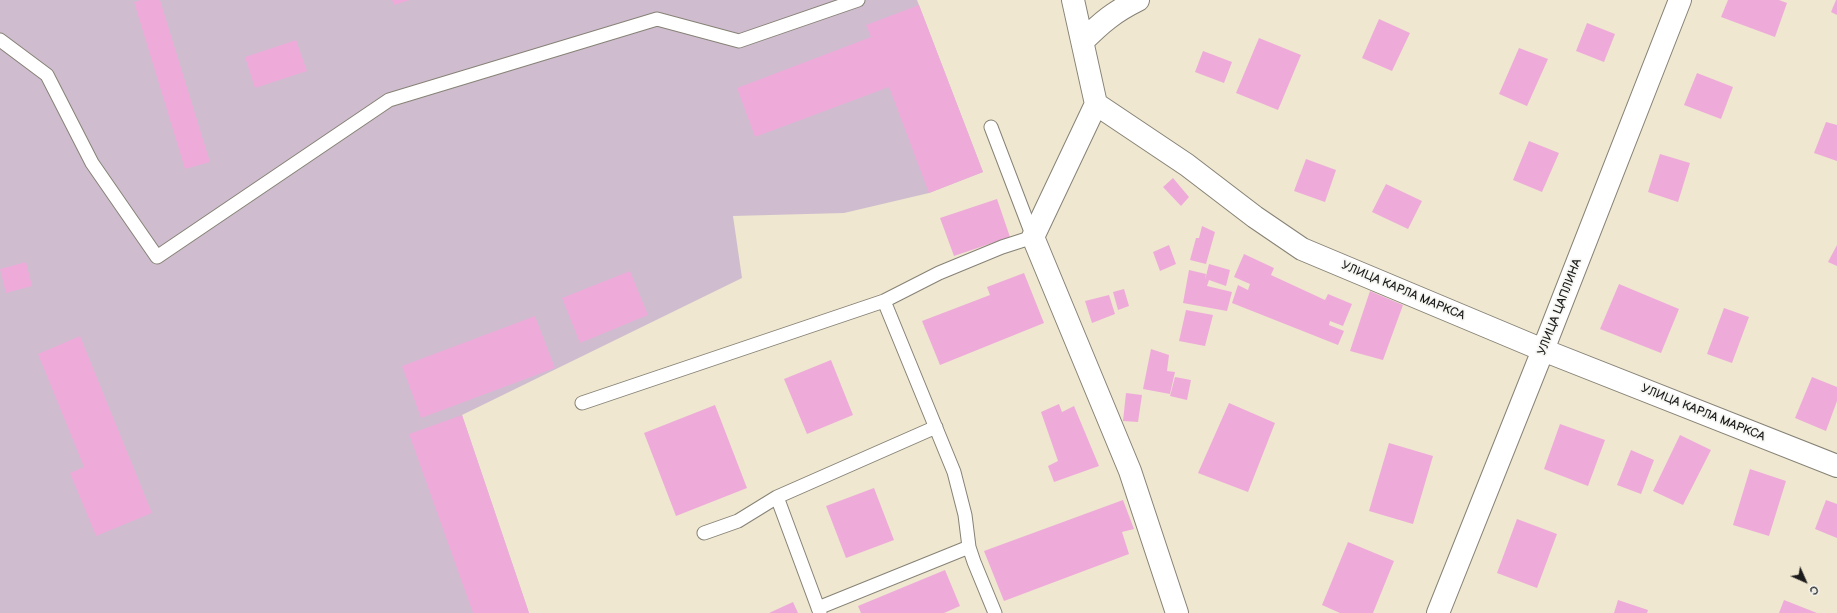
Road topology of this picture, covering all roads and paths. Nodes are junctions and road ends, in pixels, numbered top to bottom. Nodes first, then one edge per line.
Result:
1 (858, 0) edge
2 (1072, 0) edge
3 (1138, 0) edge
4 (1680, 0) edge
5 (0, 40) edge
6 (1083, 41) junction
7 (1096, 104) junction
8 (991, 127) dead end
9 (1033, 237) junction
10 (884, 301) junction
11 (1544, 350) junction
12 (582, 403) dead end
13 (936, 427) junction
14 (1837, 466) edge
15 (777, 497) junction
16 (704, 533) dead end
17 (970, 547) junction
18 (819, 610) edge
19 (995, 613) edge
20 (1177, 613) edge
21 (1438, 613) edge

1 - 5 lane
2 - 6 street
3 - 6 street
4 - 11 street, УЛИЦА ЦАПЛИНА
6 - 7 street
7 - 9 street
7 - 11 street, УЛИЦА КАРЛА МАРКСА
8 - 9 lane
9 - 10 lane
9 - 20 street
10 - 12 lane
10 - 13 lane
11 - 14 street, УЛИЦА КАРЛА МАРКСА
11 - 21 street, УЛИЦА ЦАПЛИНА
13 - 15 lane
13 - 17 lane
15 - 16 lane
15 - 18 lane
17 - 18 lane
17 - 19 lane

